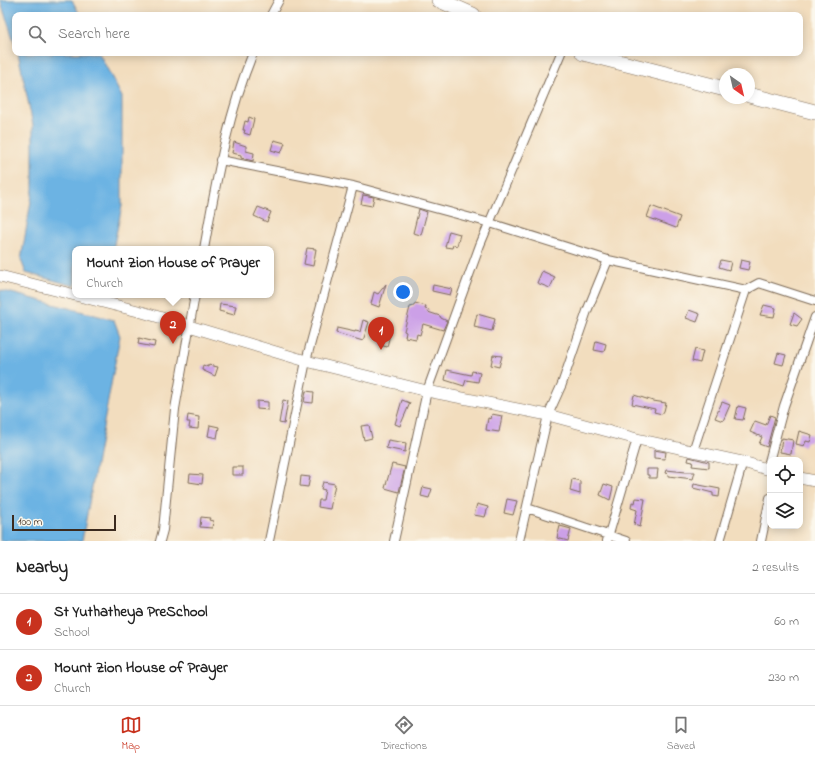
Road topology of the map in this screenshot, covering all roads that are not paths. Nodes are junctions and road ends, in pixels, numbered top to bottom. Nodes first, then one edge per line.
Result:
1 (279, 0) edge
2 (439, 0) edge
3 (273, 12) edge
4 (466, 12) edge
5 (252, 56) edge
6 (560, 56) edge
7 (595, 56) edge
8 (719, 87) edge
9 (755, 97) edge
10 (815, 112) edge
11 (220, 160) junction
12 (353, 186) junction
13 (490, 223) junction
14 (205, 246) edge
15 (608, 260) junction
16 (0, 276) edge
17 (746, 290) junction
18 (72, 294) edge
19 (86, 298) edge
20 (194, 298) edge
21 (815, 301) edge
22 (815, 317) edge
23 (189, 326) junction
24 (306, 361) junction
25 (427, 391) junction
26 (548, 415) junction
27 (637, 440) junction
28 (693, 451) junction
29 (772, 457) edge
30 (743, 462) junction
31 (767, 469) edge
32 (803, 479) edge
33 (815, 481) edge
34 (527, 508) junction
35 (767, 512) edge
36 (608, 539) edge
37 (160, 541) edge
38 (269, 541) edge
39 (394, 541) edge
40 (519, 541) edge
41 (626, 541) edge
42 (720, 541) edge
43 (761, 541) edge

1 - 3 street
2 - 4 highway
5 - 11 street
6 - 13 street
7 - 8 highway
9 - 10 highway
11 - 12 street
11 - 14 street
12 - 13 street
12 - 24 street
13 - 15 street
13 - 25 street
15 - 17 street
15 - 26 street
16 - 18 street
17 - 21 street
17 - 28 street
19 - 23 street
20 - 23 street
22 - 29 street
23 - 24 street
23 - 37 street
24 - 25 street
24 - 38 street
25 - 26 street
25 - 39 street
26 - 27 street
26 - 34 street
27 - 28 street
27 - 36 street
28 - 30 street
30 - 31 street
30 - 42 street
32 - 33 street
34 - 36 street
34 - 40 street
35 - 43 street
36 - 41 street

